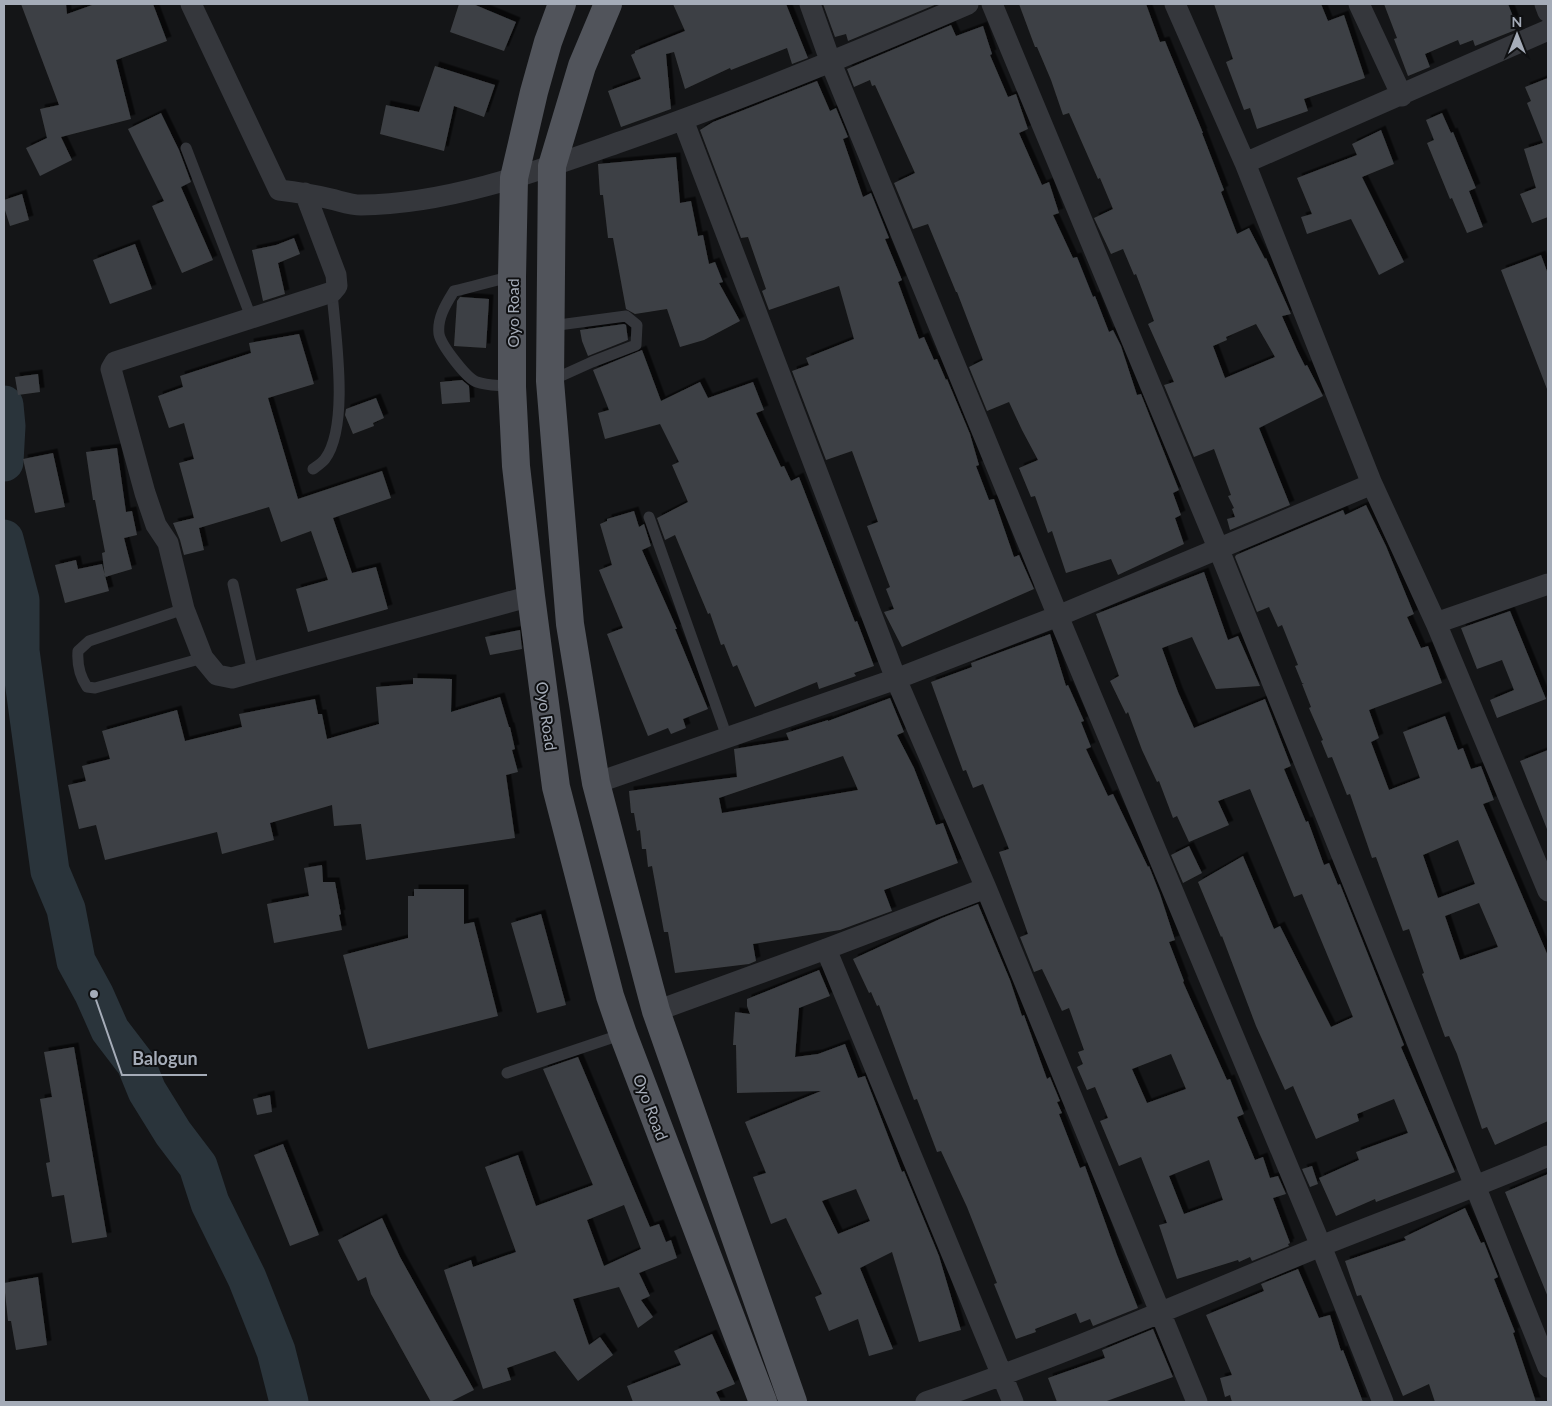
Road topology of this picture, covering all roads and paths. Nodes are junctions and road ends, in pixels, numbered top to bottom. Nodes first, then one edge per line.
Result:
1 (191, 4) edge
2 (562, 4) edge
3 (608, 4) edge
4 (810, 4) edge
5 (968, 4) edge
6 (992, 4) edge
7 (1175, 4) edge
8 (1359, 4) edge
9 (1545, 4) edge
10 (1548, 12) edge
11 (1548, 30) edge
12 (831, 63) junction
13 (1402, 96) junction
14 (683, 120) junction
15 (186, 148) dead end
16 (1245, 163) junction
17 (552, 166) junction
18 (514, 178) junction
19 (305, 193) junction
20 (512, 277) junction
21 (332, 292) junction
22 (251, 317) junction
23 (550, 326) junction
24 (550, 381) junction
25 (512, 387) junction
26 (313, 469) dead end
27 (1372, 484) junction
28 (649, 517) dead end
29 (1219, 550) junction
30 (233, 584) dead end
31 (1548, 584) edge
32 (531, 596) junction
33 (184, 609) junction
34 (1058, 616) junction
35 (1436, 623) junction
36 (202, 658) junction
37 (253, 672) junction
38 (896, 679) junction
39 (727, 737) junction
40 (596, 783) junction
41 (986, 888) junction
42 (1548, 891) edge
43 (826, 949) junction
44 (656, 1011) junction
45 (623, 1034) junction
46 (507, 1073) dead end
47 (1548, 1156) edge
48 (1475, 1187) junction
49 (1321, 1246) junction
50 (1160, 1312) junction
51 (1548, 1367) edge
52 (1002, 1376) junction
53 (762, 1402) edge
54 (793, 1402) edge
55 (926, 1402) edge
56 (1013, 1402) edge
57 (1196, 1402) edge
58 (1383, 1402) edge

1 - 19 street
2 - 18 main road, Oyo Road
3 - 17 main road
4 - 12 street
5 - 12 street
6 - 29 street
7 - 16 street
8 - 13 street
9 - 10 street
11 - 13 street
12 - 14 street
12 - 34 street
13 - 16 street
14 - 17 street
14 - 38 street
15 - 22 lane
16 - 27 street
17 - 18 street
17 - 23 main road
18 - 19 street
18 - 20 main road, Oyo Road
19 - 21 street
20 - 25 main road, Oyo Road
20 - 25 lane
21 - 22 street
21 - 26 lane
22 - 33 street
23 - 24 main road
23 - 24 lane
24 - 40 main road
25 - 32 main road, Oyo Road
27 - 29 street
27 - 35 street
28 - 39 lane
29 - 34 street
29 - 48 street
30 - 37 lane
31 - 35 street
32 - 37 street
32 - 45 main road, Oyo Road
33 - 36 street
33 - 36 lane
34 - 38 street
34 - 49 street
35 - 42 street
36 - 37 street
38 - 39 street
38 - 41 street
39 - 40 street
40 - 44 main road
41 - 43 street
41 - 50 street
43 - 44 street
43 - 52 street
44 - 54 main road
45 - 46 lane
45 - 53 main road, Oyo Road
47 - 48 street
48 - 49 street
48 - 51 street
49 - 50 street
49 - 58 street
50 - 52 street
50 - 57 street
52 - 55 street
52 - 56 street

